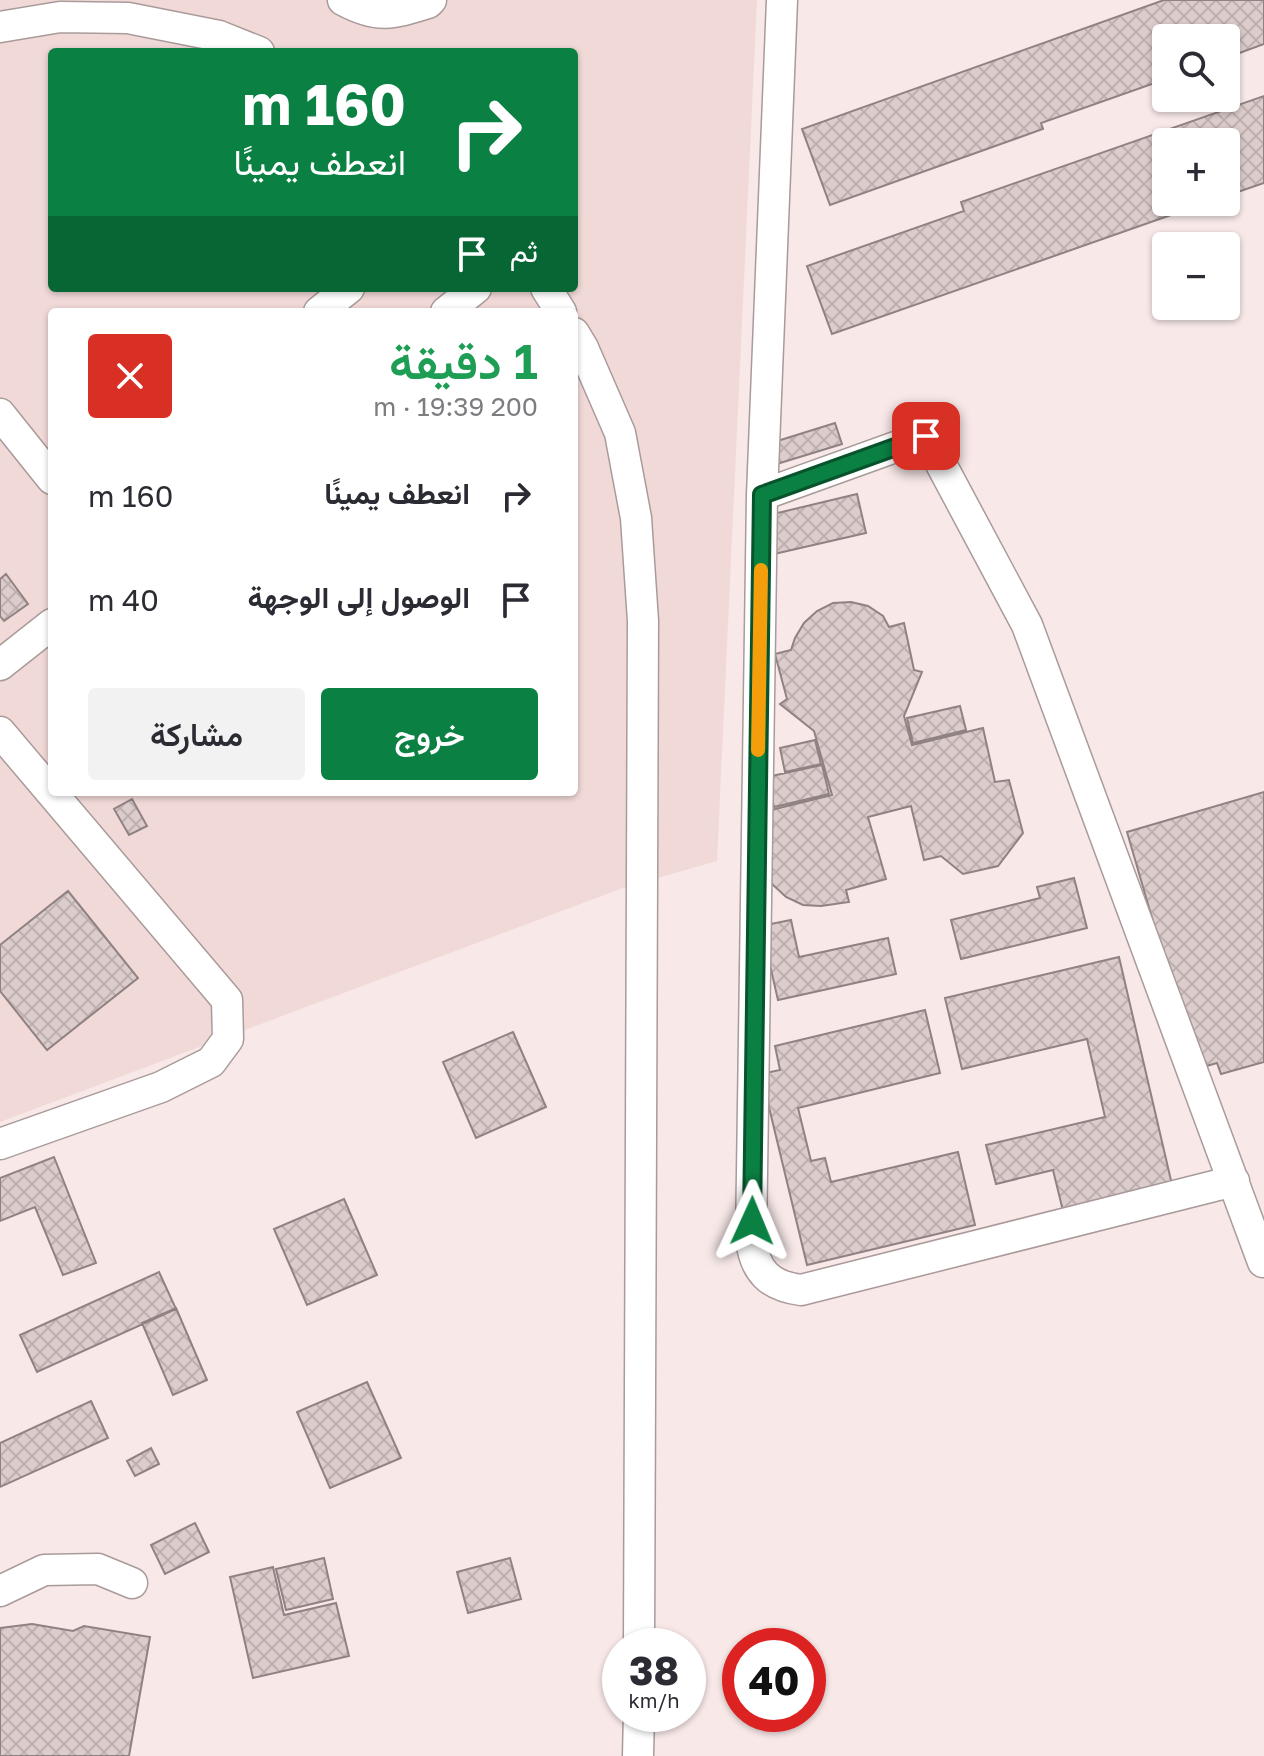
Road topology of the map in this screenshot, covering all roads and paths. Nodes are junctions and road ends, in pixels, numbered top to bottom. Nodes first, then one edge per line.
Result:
1 (343, 0) edge
2 (431, 0) edge
3 (782, 0) edge
4 (0, 27) edge
5 (249, 48) edge
6 (344, 292) edge
7 (471, 292) edge
8 (324, 308) edge
9 (451, 308) edge
10 (578, 340) edge
11 (0, 414) edge
12 (48, 474) edge
13 (762, 495) junction
14 (48, 627) edge
15 (0, 665) edge
16 (0, 732) edge
17 (48, 789) edge
18 (54, 796) edge
19 (0, 1144) edge
20 (1234, 1181) junction
21 (1263, 1262) edge
22 (132, 1583) dead end
23 (0, 1591) edge
24 (639, 1628) edge
25 (639, 1732) edge
26 (638, 1756) edge

1 - 2 street
3 - 13 street
4 - 5 street
6 - 8 street
7 - 9 street
10 - 24 street
11 - 12 street
13 - 20 street
13 - 20 street
14 - 15 street
16 - 17 street
18 - 19 street
20 - 21 street
22 - 23 street
25 - 26 street

